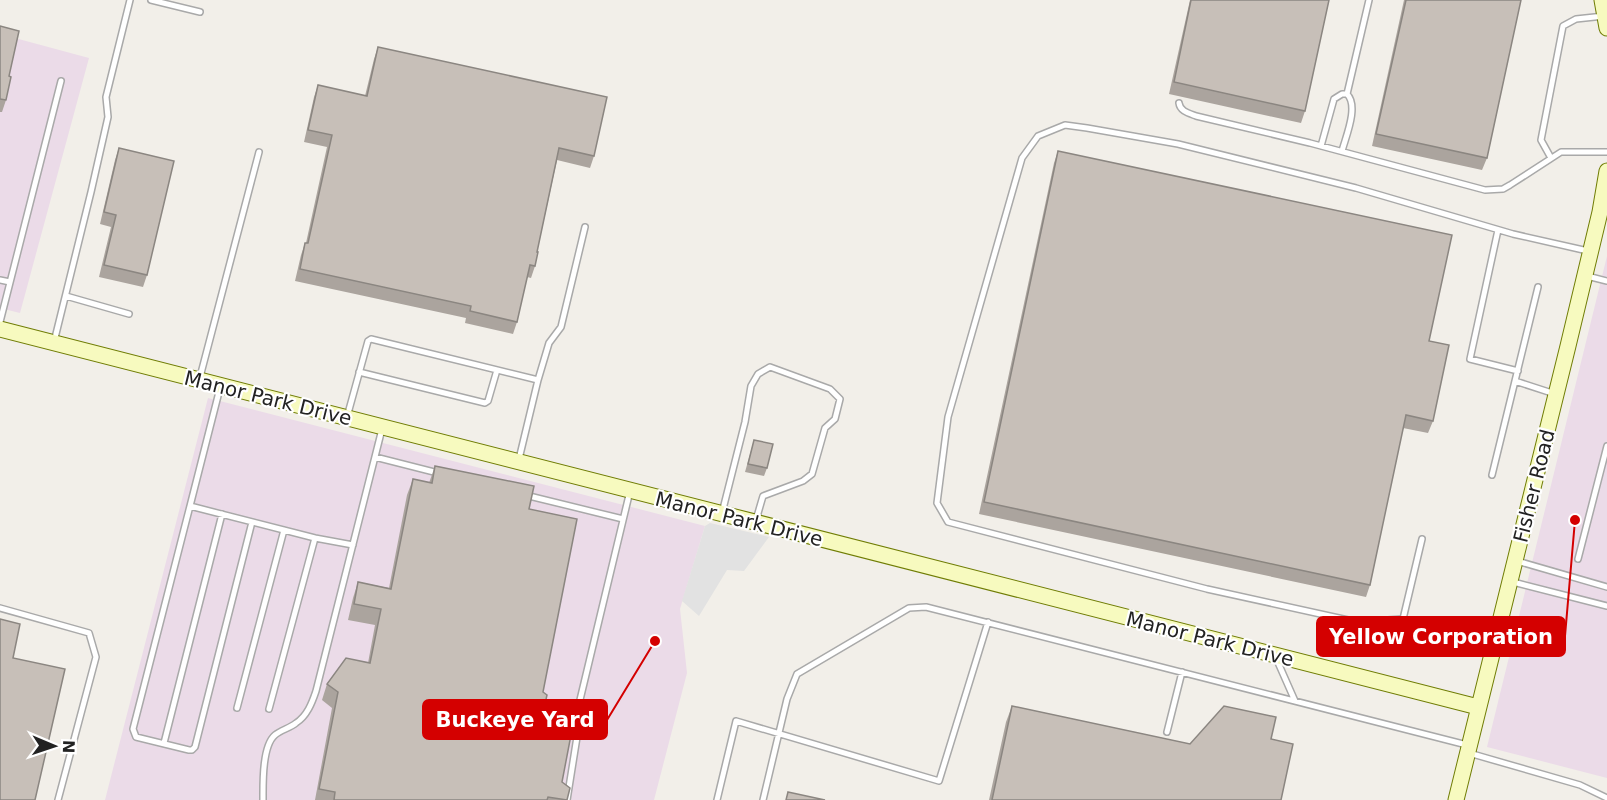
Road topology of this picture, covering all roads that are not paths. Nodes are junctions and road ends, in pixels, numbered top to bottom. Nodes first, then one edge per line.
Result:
1 (130, 0) edge
2 (151, 0) edge
3 (1369, 0) edge
4 (1602, 0) edge
5 (200, 12) dead end
6 (1606, 22) edge
7 (61, 81) dead end
8 (1347, 94) junction
9 (1179, 103) dead end
10 (1321, 146) junction
11 (1342, 151) junction
12 (259, 152) dead end
13 (1607, 152) edge
14 (1551, 158) junction
15 (1607, 171) edge
16 (585, 227) dead end
17 (1498, 230) junction
18 (1590, 251) junction
19 (1585, 275) junction
20 (0, 280) edge
21 (1607, 281) edge
22 (10, 282) junction
23 (1538, 287) dead end
24 (66, 296) junction
25 (129, 314) dead end
26 (0, 322) edge
27 (0, 329) edge
28 (54, 343) junction
29 (497, 370) junction
30 (1518, 371) junction
31 (359, 372) junction
32 (199, 381) junction
33 (538, 381) junction
34 (1515, 381) junction
35 (220, 386) junction
36 (1556, 395) junction
37 (347, 418) junction
38 (382, 428) junction
39 (1607, 446) edge
40 (375, 457) junction
41 (518, 462) junction
42 (442, 474) edge
43 (1492, 475) dead end
44 (630, 491) junction
45 (521, 494) edge
46 (190, 506) junction
47 (222, 514) junction
48 (722, 514) junction
49 (623, 519) junction
50 (252, 522) junction
51 (755, 523) junction
52 (284, 530) junction
53 (315, 538) junction
54 (1422, 539) dead end
55 (353, 545) junction
56 (1515, 560) junction
57 (1578, 560) dead end
58 (1510, 581) junction
59 (1607, 587) edge
60 (1607, 606) edge
61 (0, 608) edge
62 (1403, 619) junction
63 (988, 622) junction
64 (1495, 641) junction
65 (1275, 656) junction
66 (1182, 672) junction
67 (1295, 701) junction
68 (1478, 707) junction
69 (237, 708) dead end
70 (269, 709) dead end
71 (1167, 732) dead end
72 (779, 733) junction
73 (164, 743) junction
74 (1468, 749) junction
75 (1607, 798) edge
76 (58, 800) edge
77 (263, 800) edge
78 (567, 800) edge
79 (717, 800) edge
80 (763, 800) edge
81 (1456, 800) edge

1 - 24 lane
2 - 5 lane
3 - 8 lane
4 - 6 street
6 - 14 lane
7 - 22 lane
8 - 10 lane
8 - 11 lane
9 - 10 lane
10 - 11 lane
11 - 14 lane
12 - 32 lane
13 - 14 lane
15 - 18 street, Fisher Road
16 - 33 lane
17 - 18 lane
17 - 30 lane
17 - 62 lane
18 - 19 street, Fisher Road
19 - 21 lane
19 - 36 street, Fisher Road
20 - 22 lane
22 - 26 lane
23 - 30 lane
24 - 25 lane
24 - 28 lane
27 - 28 street, Manor Park Drive
28 - 32 street, Manor Park Drive
29 - 31 lane
29 - 31 lane
29 - 33 lane
30 - 34 lane
31 - 37 lane
32 - 35 street, Manor Park Drive
33 - 41 lane
34 - 36 lane
34 - 43 lane
35 - 37 street, Manor Park Drive
35 - 46 lane
36 - 56 street, Fisher Road
37 - 38 street, Manor Park Drive
38 - 40 lane
38 - 41 street, Manor Park Drive
39 - 57 lane
40 - 42 lane
40 - 55 lane
41 - 44 street, Manor Park Drive
44 - 48 street, Manor Park Drive
44 - 49 lane
45 - 49 lane
46 - 47 lane
46 - 73 lane
47 - 50 lane
47 - 73 lane
48 - 51 street, Manor Park Drive
48 - 51 lane
49 - 78 lane
50 - 52 lane
50 - 73 lane
51 - 65 street, Manor Park Drive
52 - 53 lane
52 - 69 lane
53 - 55 lane
53 - 70 lane
54 - 62 lane
55 - 77 lane
56 - 58 street, Fisher Road
56 - 59 lane
58 - 60 lane
58 - 64 street, Fisher Road
61 - 76 lane
62 - 64 lane
63 - 66 lane
63 - 72 lane
63 - 72 lane
64 - 68 street, Fisher Road
65 - 67 lane
65 - 68 street, Manor Park Drive
66 - 67 lane
66 - 71 lane
67 - 74 lane
68 - 74 street, Fisher Road
72 - 79 lane
72 - 80 lane
74 - 75 lane
74 - 81 street, Fisher Road

